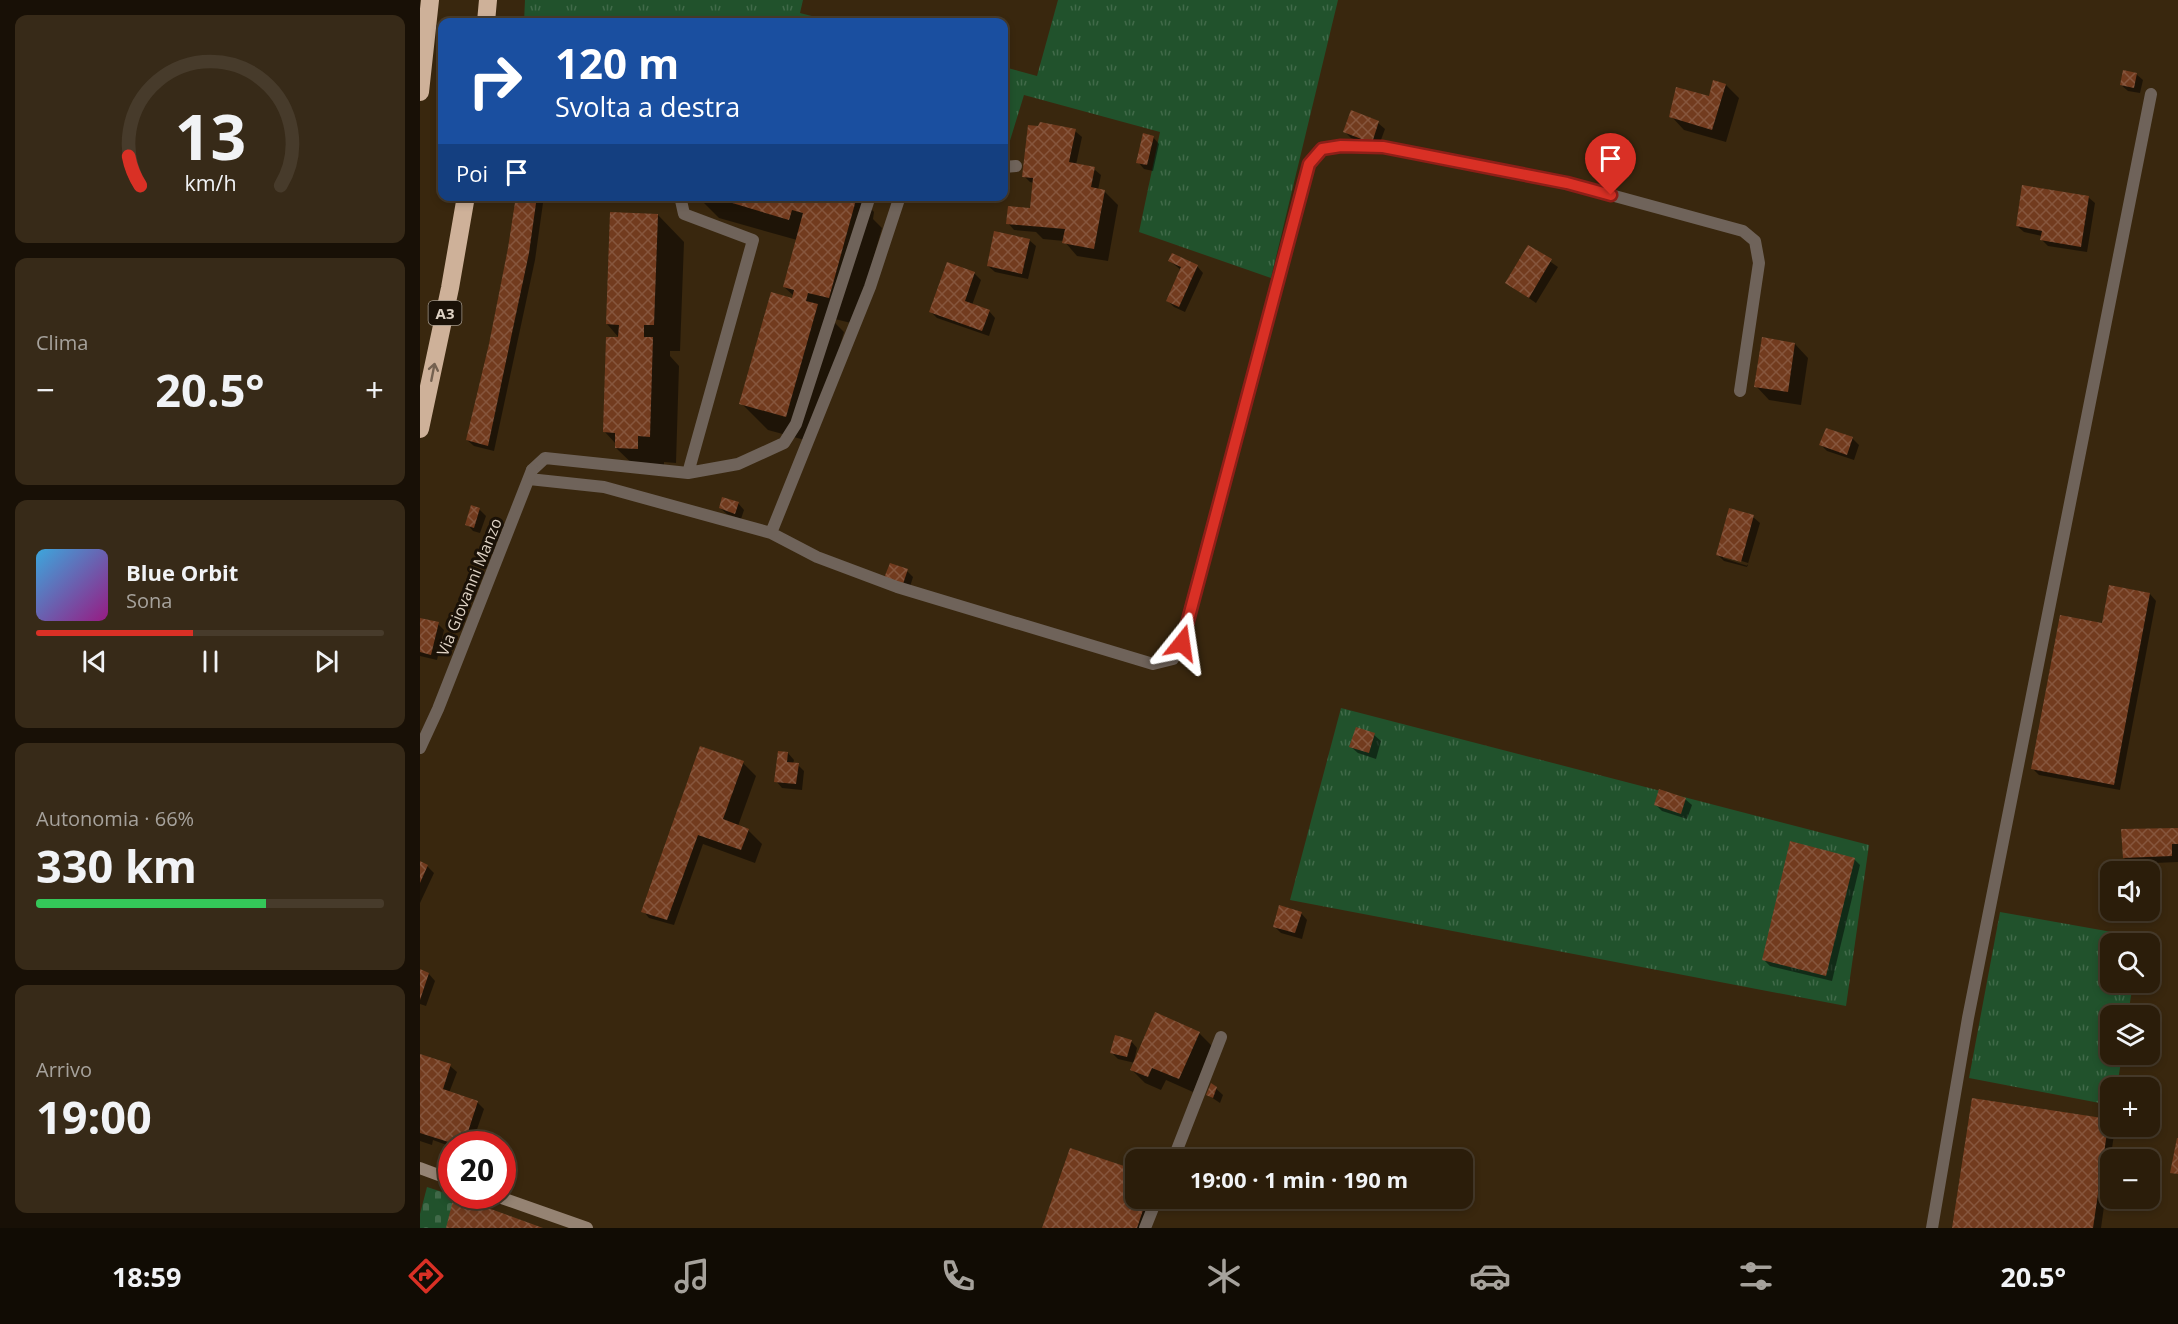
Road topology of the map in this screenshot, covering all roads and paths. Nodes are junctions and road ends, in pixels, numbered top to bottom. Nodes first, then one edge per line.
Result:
1 (430, 0) edge
2 (488, 0) edge
3 (486, 18) edge
4 (420, 92) edge
5 (2151, 94) dead end
6 (465, 201) edge
7 (681, 201) edge
8 (868, 201) edge
9 (898, 201) edge
10 (1740, 391) dead end
11 (420, 429) edge
12 (688, 473) junction
13 (531, 475) junction
14 (771, 533) junction
15 (420, 748) edge
16 (1221, 1037) dead end
17 (1177, 1149) edge
18 (420, 1168) edge
19 (438, 1174) edge
20 (516, 1203) edge
21 (1153, 1209) edge
22 (587, 1228) edge
23 (1145, 1228) edge
24 (1932, 1228) edge

1 - 4 highway
2 - 3 highway
5 - 24 street
11 -> 6 highway, A3
7 - 12 street
8 - 12 street
9 - 14 street
10 - 14 street
12 - 13 street
13 - 14 street
13 - 15 street, Via Giovanni Manzo
16 - 17 street
18 - 19 street
20 - 22 street
21 - 23 street

